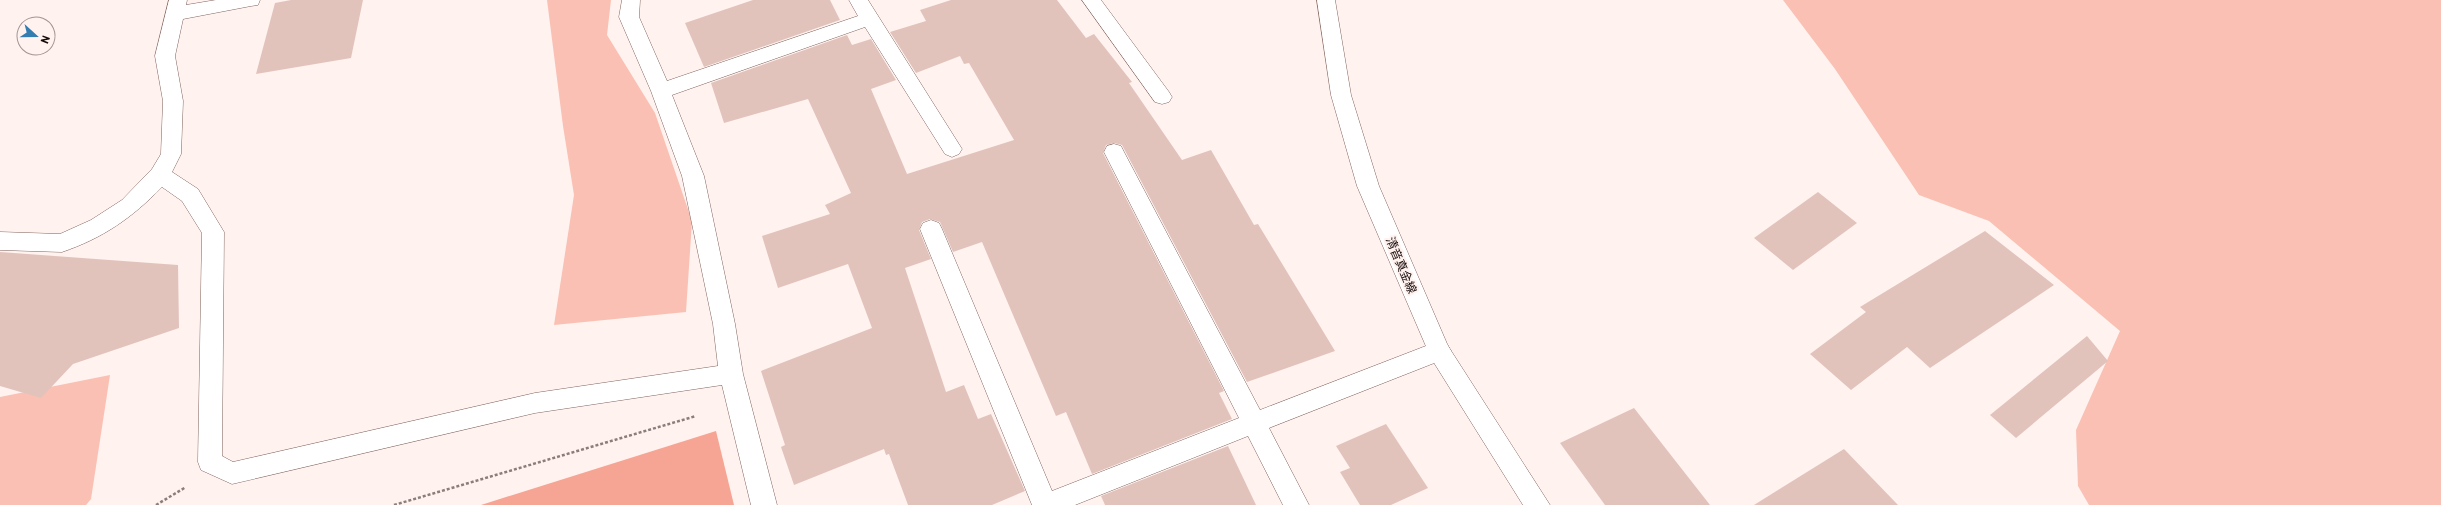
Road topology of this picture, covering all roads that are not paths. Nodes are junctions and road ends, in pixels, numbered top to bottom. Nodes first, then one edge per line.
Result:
1 (251, 0) edge
2 (631, 0) edge
3 (858, 0) edge
4 (1091, 0) edge
5 (1326, 0) edge
6 (176, 7) edge
7 (869, 19) junction
8 (661, 91) junction
9 (1162, 97) dead end
10 (952, 149) dead end
11 (1114, 152) dead end
12 (160, 175) junction
13 (931, 229) dead end
14 (0, 241) edge
15 (1439, 351) junction
16 (731, 374) junction
17 (1254, 423) junction
18 (764, 505) edge
19 (1045, 505) edge
20 (1296, 505) edge
21 (1537, 505) edge

1 - 6 street
2 - 8 street
3 - 7 street
4 - 9 street
5 - 15 street, 清音真金線
6 - 12 street
7 - 8 street
7 - 10 street
8 - 16 street
11 - 17 street
12 - 14 street
12 - 16 street
13 - 19 street
15 - 17 street
15 - 21 street, 清音真金線
16 - 18 street
17 - 19 street
17 - 20 street

